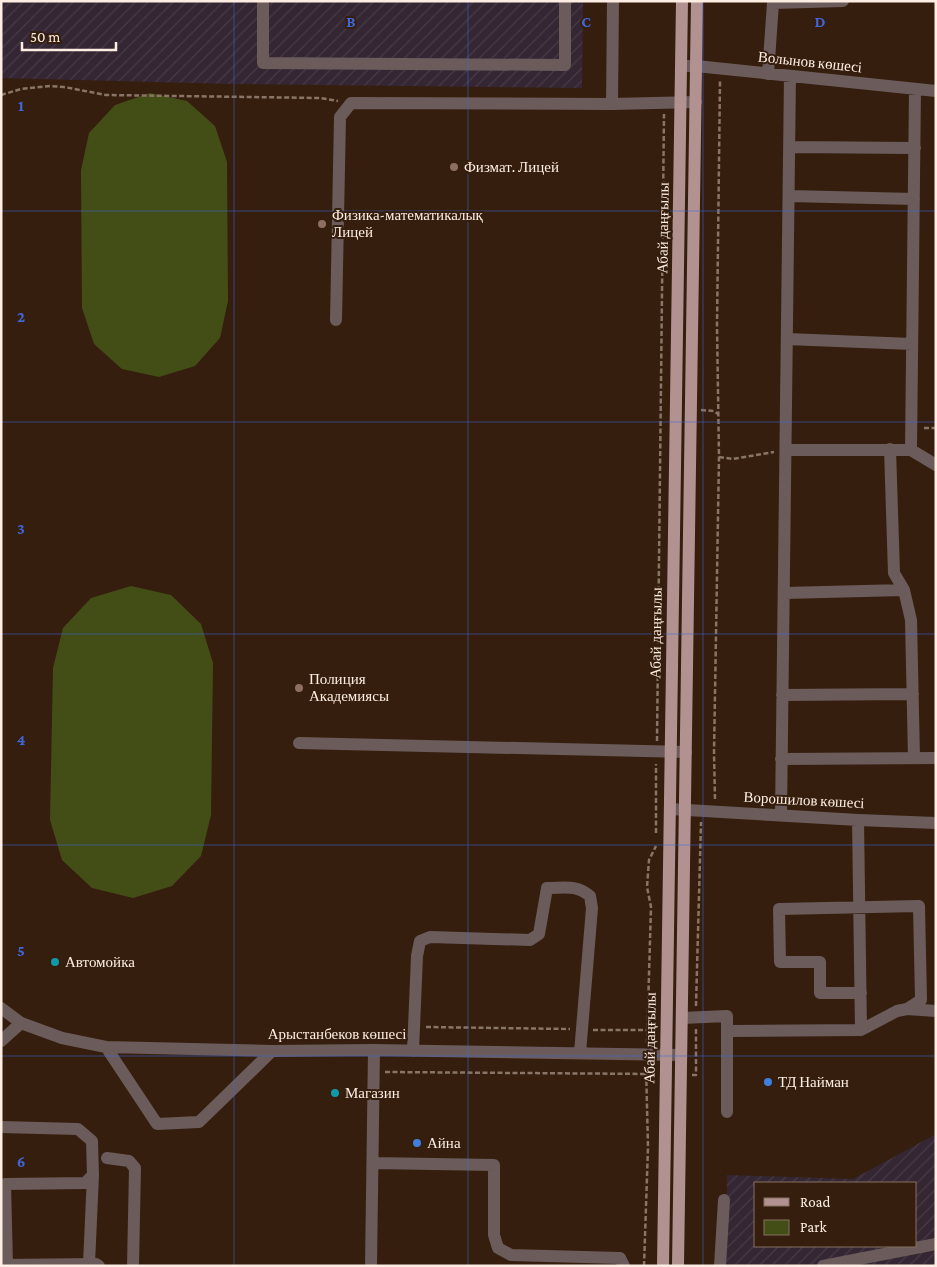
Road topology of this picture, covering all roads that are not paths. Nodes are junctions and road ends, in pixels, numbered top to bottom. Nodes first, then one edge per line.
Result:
1 (263, 1) edge
2 (565, 1) edge
3 (613, 1) edge
4 (682, 1) edge
5 (697, 1) edge
6 (829, 1) edge
7 (843, 1) edge
8 (681, 66) junction
9 (696, 66) junction
10 (768, 74) junction
11 (790, 76) junction
12 (915, 89) junction
13 (936, 91) edge
14 (681, 102) junction
15 (696, 102) junction
16 (612, 104) junction
17 (790, 147) junction
18 (915, 148) junction
19 (789, 196) junction
20 (914, 199) junction
21 (336, 320) dead end
22 (787, 339) junction
23 (912, 344) junction
24 (890, 449) junction
25 (786, 450) junction
26 (911, 450) junction
27 (936, 466) edge
28 (904, 590) junction
29 (784, 592) junction
30 (913, 694) junction
31 (782, 695) junction
32 (299, 743) dead end
33 (671, 752) junction
34 (686, 752) junction
35 (914, 758) junction
36 (936, 758) edge
37 (781, 759) junction
38 (670, 809) junction
39 (685, 809) junction
40 (781, 815) junction
41 (858, 820) junction
42 (936, 823) edge
43 (860, 907) junction
44 (862, 993) junction
45 (1, 1008) edge
46 (906, 1009) junction
47 (936, 1011) edge
48 (682, 1018) junction
49 (21, 1023) junction
50 (861, 1030) junction
51 (727, 1031) junction
52 (1, 1041) edge
53 (106, 1047) junction
54 (374, 1050) junction
55 (272, 1051) junction
56 (413, 1051) junction
57 (580, 1053) junction
58 (666, 1055) junction
59 (681, 1055) junction
60 (727, 1112) dead end
61 (1, 1127) edge
62 (107, 1158) dead end
63 (372, 1163) junction
64 (93, 1175) junction
65 (724, 1200) dead end
66 (936, 1244) edge
67 (1, 1265) edge
68 (7, 1265) edge
69 (94, 1265) edge
70 (133, 1266) edge
71 (371, 1266) edge
72 (624, 1266) edge
73 (663, 1266) edge
74 (678, 1266) edge
75 (720, 1266) edge
76 (823, 1266) edge

1 - 2 street
3 - 16 street
4 - 8 main road, Абай даңғылы
5 - 9 main road, Абай даңғылы
6 - 7 street
6 - 10 street
8 - 9 street, Волынов көшесі
8 - 14 main road, Абай даңғылы
9 - 10 street, Волынов көшесі
9 - 15 main road, Абай даңғылы
10 - 11 street, Волынов көшесі
11 - 12 street, Волынов көшесі
11 - 17 street
12 - 13 street, Волынов көшесі
12 - 18 street
14 - 15 street
14 - 16 street
14 - 33 main road, Абай даңғылы
15 - 34 main road, Абай даңғылы
16 - 21 street
17 - 18 street
17 - 19 street
18 - 20 street
19 - 20 street
19 - 22 street
20 - 23 street
22 - 23 street
22 - 25 street
23 - 26 street
24 - 25 street
24 - 26 street
24 - 28 street
25 - 29 street
26 - 27 street
28 - 29 street
28 - 30 street
29 - 31 street
30 - 31 street
30 - 35 street
31 - 37 street
32 - 33 street
33 - 34 street
33 - 38 main road, Абай даңғылы
34 - 39 main road, Абай даңғылы
35 - 36 street
35 - 37 street
37 - 40 street
38 - 39 street, Ворошилов көшесі
38 - 58 main road, Абай даңғылы
39 - 40 street, Ворошилов көшесі
39 - 48 main road, Абай даңғылы
40 - 41 street, Ворошилов көшесі
41 - 42 street, Ворошилов көшесі
41 - 43 street
43 - 44 street
43 - 44 street
43 - 46 street
44 - 50 street
45 - 49 street, Арыстанбеков көшесі
46 - 47 street
46 - 50 street
48 - 51 street
48 - 59 main road, Абай даңғылы
49 - 52 street
49 - 53 street, Арыстанбеков көшесі
50 - 51 street
51 - 60 street
53 - 55 street, Арыстанбеков көшесі
53 - 55 street
54 - 55 street, Арыстанбеков көшесі
54 - 56 street, Арыстанбеков көшесі
54 - 63 street
56 - 57 street, Арыстанбеков көшесі
56 - 57 street
57 - 58 street, Арыстанбеков көшесі
58 - 59 street, Арыстанбеков көшесі
58 - 73 main road, Абай даңғылы
59 - 74 main road, Абай даңғылы
61 - 64 street
62 - 70 street
63 - 71 street
63 - 72 street
64 - 68 street
64 - 69 street
65 - 75 street
66 - 76 street
67 - 68 street
68 - 69 street

